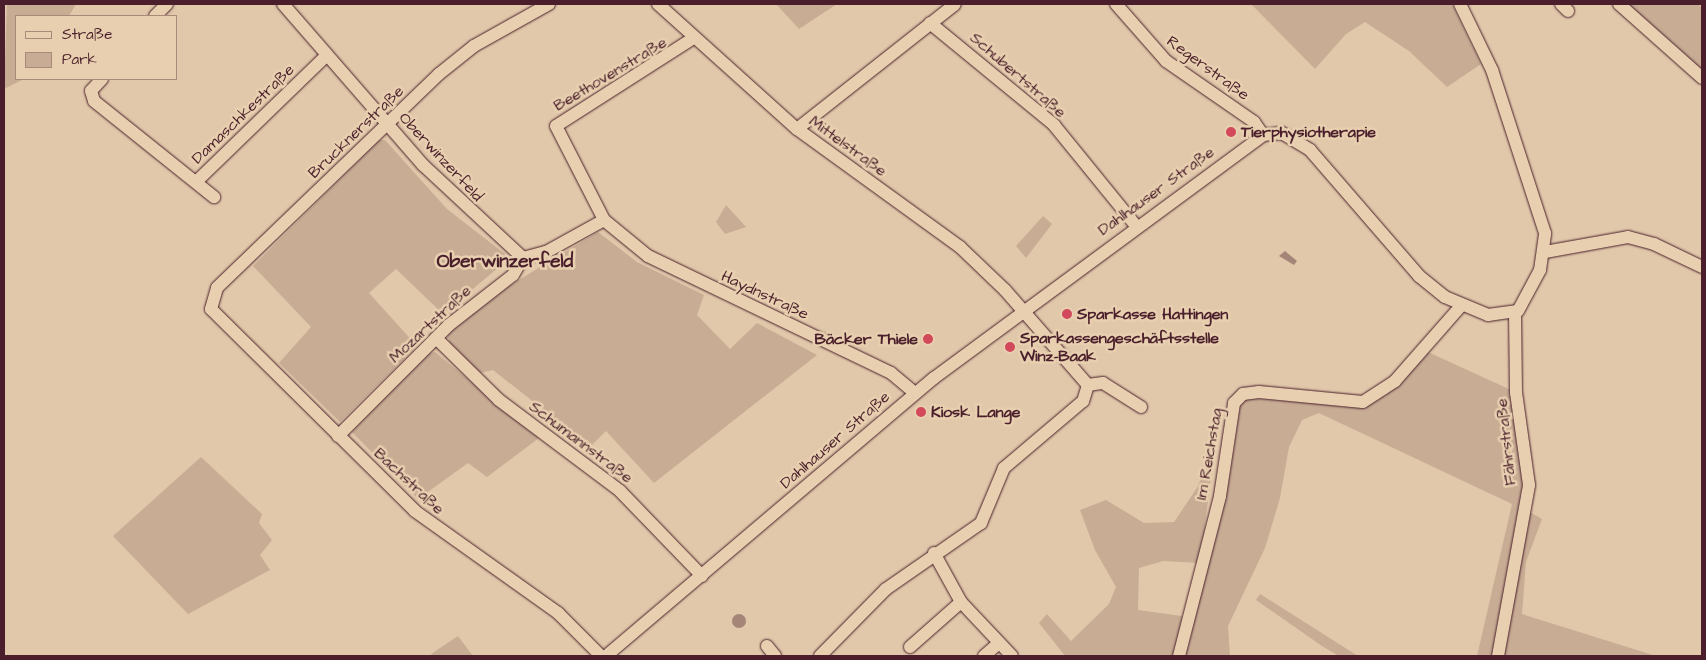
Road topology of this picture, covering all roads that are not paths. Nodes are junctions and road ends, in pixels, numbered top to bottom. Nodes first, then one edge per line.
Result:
1 (166, 4) edge
2 (283, 4) edge
3 (549, 4) edge
4 (658, 4) edge
5 (956, 4) edge
6 (1116, 4) edge
7 (1460, 4) edge
8 (1619, 4) edge
9 (156, 15) edge
10 (930, 23) junction
11 (692, 39) junction
12 (327, 55) junction
13 (1702, 78) edge
14 (101, 80) edge
15 (387, 124) junction
16 (797, 129) junction
17 (1263, 135) junction
18 (197, 181) junction
19 (214, 197) dead end
20 (604, 220) junction
21 (1136, 226) junction
22 (1545, 252) junction
23 (523, 258) junction
24 (1702, 267) edge
25 (1461, 306) junction
26 (211, 309) joint
27 (1022, 310) junction
28 (1515, 312) junction
29 (436, 338) junction
30 (1088, 385) junction
31 (915, 393) junction
32 (1141, 407) dead end
33 (338, 436) junction
34 (934, 553) junction
35 (702, 576) junction
36 (962, 602) junction
37 (1000, 642) junction
38 (766, 646) dead end
39 (910, 647) dead end
40 (601, 656) edge
41 (606, 656) edge
42 (775, 656) edge
43 (820, 656) edge
44 (984, 656) edge
45 (1012, 656) edge
46 (1178, 656) edge
47 (1498, 656) edge

1 - 9 street
2 - 12 street, Oberwinzerfeld
3 - 15 street, Brucknerstraße
4 - 11 street, Mittelstraße
5 - 10 street
6 - 17 street, Regerstraße
7 - 22 street
8 - 13 street
10 - 16 street
10 - 21 street, Schubertstraße
11 - 16 street, Mittelstraße
11 - 20 street, Beethovenstraße
12 - 15 street, Oberwinzerfeld
12 - 18 street, Damaschkestraße
14 - 18 street
15 - 23 street, Oberwinzerfeld
15 - 26 street, Brucknerstraße
16 - 27 street, Mittelstraße
17 - 21 street, Dahlhauser Straße
17 - 25 street
18 - 19 street, Damaschkestraße
20 - 23 street
20 - 31 street, Haydnstraße
21 - 27 street, Dahlhauser Straße
22 - 24 street
22 - 28 street
23 - 29 street, Mozartstraße
25 - 28 street
25 - 46 street, Im Reichstag
26 - 33 street, Bachstraße
27 - 30 street, Mittelstraße
27 - 31 street, Dahlhauser Straße
28 - 47 street, Fährstraße
29 - 33 street, Mozartstraße
29 - 35 street, Schumannstraße
30 - 32 street
30 - 34 street
31 - 35 street, Dahlhauser Straße
33 - 40 street, Bachstraße
34 - 36 street
34 - 43 street
35 - 41 street, Dahlhauser Straße
36 - 37 street
36 - 39 street
37 - 44 street
37 - 45 street
38 - 42 street

